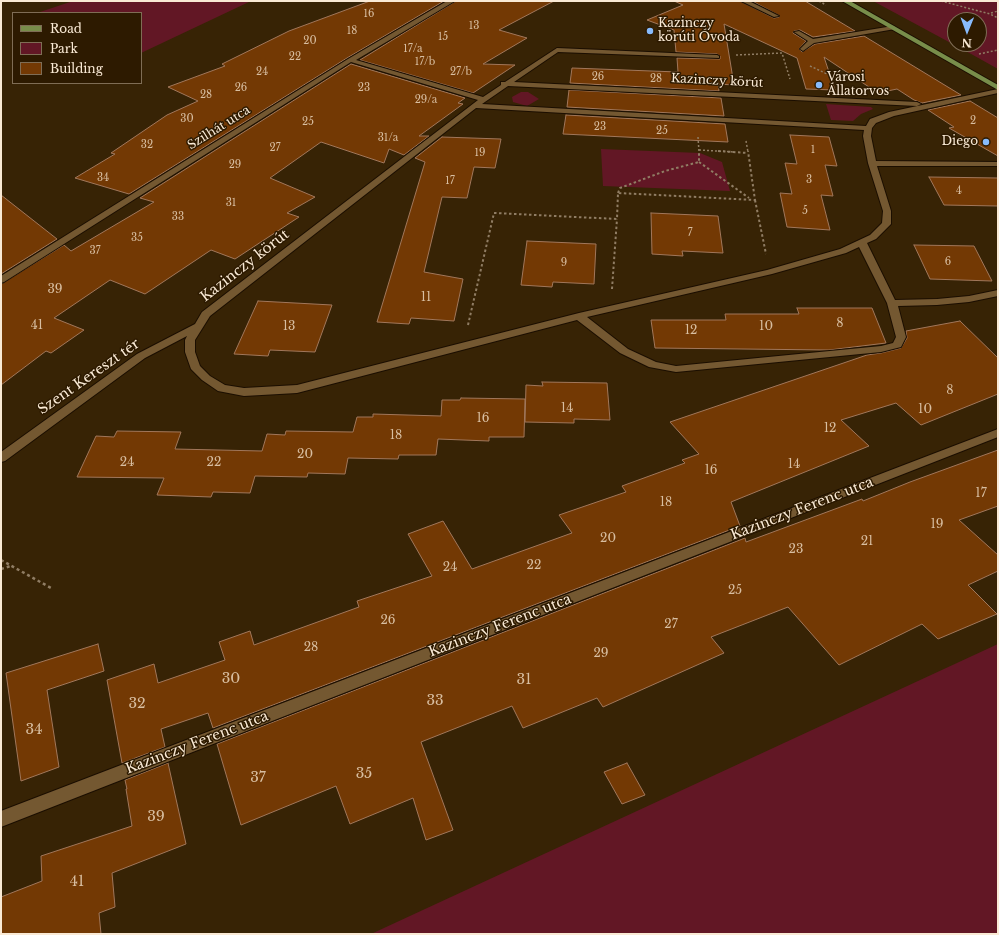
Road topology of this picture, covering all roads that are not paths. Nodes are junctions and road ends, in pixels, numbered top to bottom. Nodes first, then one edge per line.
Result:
1 (452, 1) edge
2 (744, 1) edge
3 (845, 1) edge
4 (776, 16) dead end
5 (893, 28) junction
6 (797, 32) dead end
7 (812, 41) junction
8 (803, 49) dead end
9 (717, 57) road end
10 (350, 60) junction
11 (504, 84) junction
12 (998, 90) edge
13 (483, 99) junction
14 (929, 105) junction
15 (474, 106) junction
16 (868, 128) junction
17 (872, 163) junction
18 (998, 164) edge
19 (862, 243) junction
20 (1, 280) edge
21 (998, 293) edge
22 (892, 303) junction
23 (579, 316) junction
24 (198, 326) junction
25 (998, 433) edge
26 (1, 458) edge
27 (1, 819) edge

1 - 10 street, Szilhát utca
2 - 4 street
3 - 5 main road
5 - 7 street
5 - 12 main road
6 - 7 street
7 - 8 street
9 - 11 street, Kazinczy körút
10 - 13 street
10 - 20 street, Szilhát utca
11 - 13 street, Kazinczy körút
11 - 14 street, Kazinczy körút
12 - 14 street, Kazinczy körút
13 - 15 street, Kazinczy körút
14 - 16 street, Kazinczy körút
15 - 16 street
15 - 24 street, Kazinczy körút
16 - 17 street, Kazinczy körút
17 - 18 street
17 - 19 street, Kazinczy körút
19 - 22 street
19 - 23 street, Kazinczy körút
21 - 22 street
22 - 23 street
23 - 24 street, Kazinczy körút
24 - 26 street, Szent Kereszt tér
25 - 27 street, Kazinczy Ferenc utca

